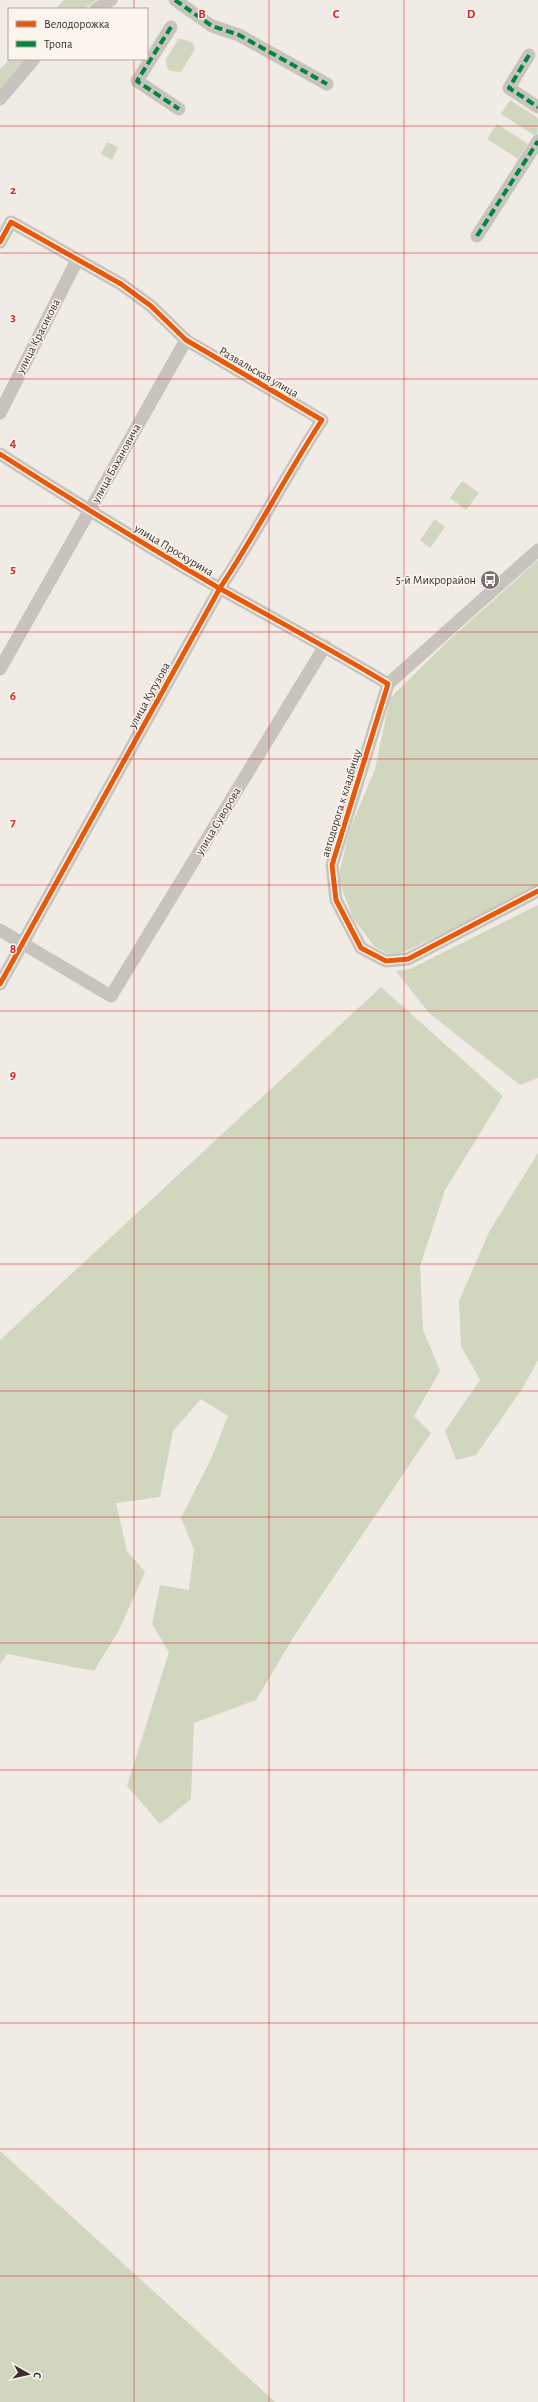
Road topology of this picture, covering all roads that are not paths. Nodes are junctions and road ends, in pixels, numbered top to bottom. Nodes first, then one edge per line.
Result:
1 (111, 0) edge
2 (175, 0) edge
3 (98, 8) edge
4 (171, 27) dead end
5 (529, 55) dead end
6 (33, 60) edge
7 (327, 84) dead end
8 (0, 99) edge
9 (538, 107) edge
10 (179, 109) dead end
11 (538, 141) edge
12 (477, 236) dead end
13 (0, 242) edge
14 (77, 260) junction
15 (186, 340) junction
16 (0, 413) edge
17 (322, 420) joint
18 (0, 454) edge
19 (89, 511) junction
20 (538, 550) edge
21 (220, 588) junction
22 (325, 646) junction
23 (0, 669) edge
24 (388, 684) junction
25 (538, 891) edge
26 (0, 930) edge
27 (23, 944) junction
28 (0, 984) edge

1 - 3 street
2 - 7 street
4 - 10 street
5 - 9 street
6 - 8 street
11 - 12 street
13 - 14 street
14 - 15 street, Развальская улица
14 - 16 street, улица Красикова
15 - 17 street, Развальская улица
15 - 19 street, улица Бахановича
17 - 21 street, улица Кутузова
18 - 19 street, улица Проскурина
19 - 21 street, улица Проскурина
19 - 23 street, улица Бахановича
20 - 24 street
21 - 22 street, улица Проскурина
21 - 27 street, улица Кутузова
22 - 24 street, улица Проскурина
22 - 27 street, улица Суворова
24 - 25 street, автодорога к кладбищу
26 - 27 street
27 - 28 street, улица Кутузова

